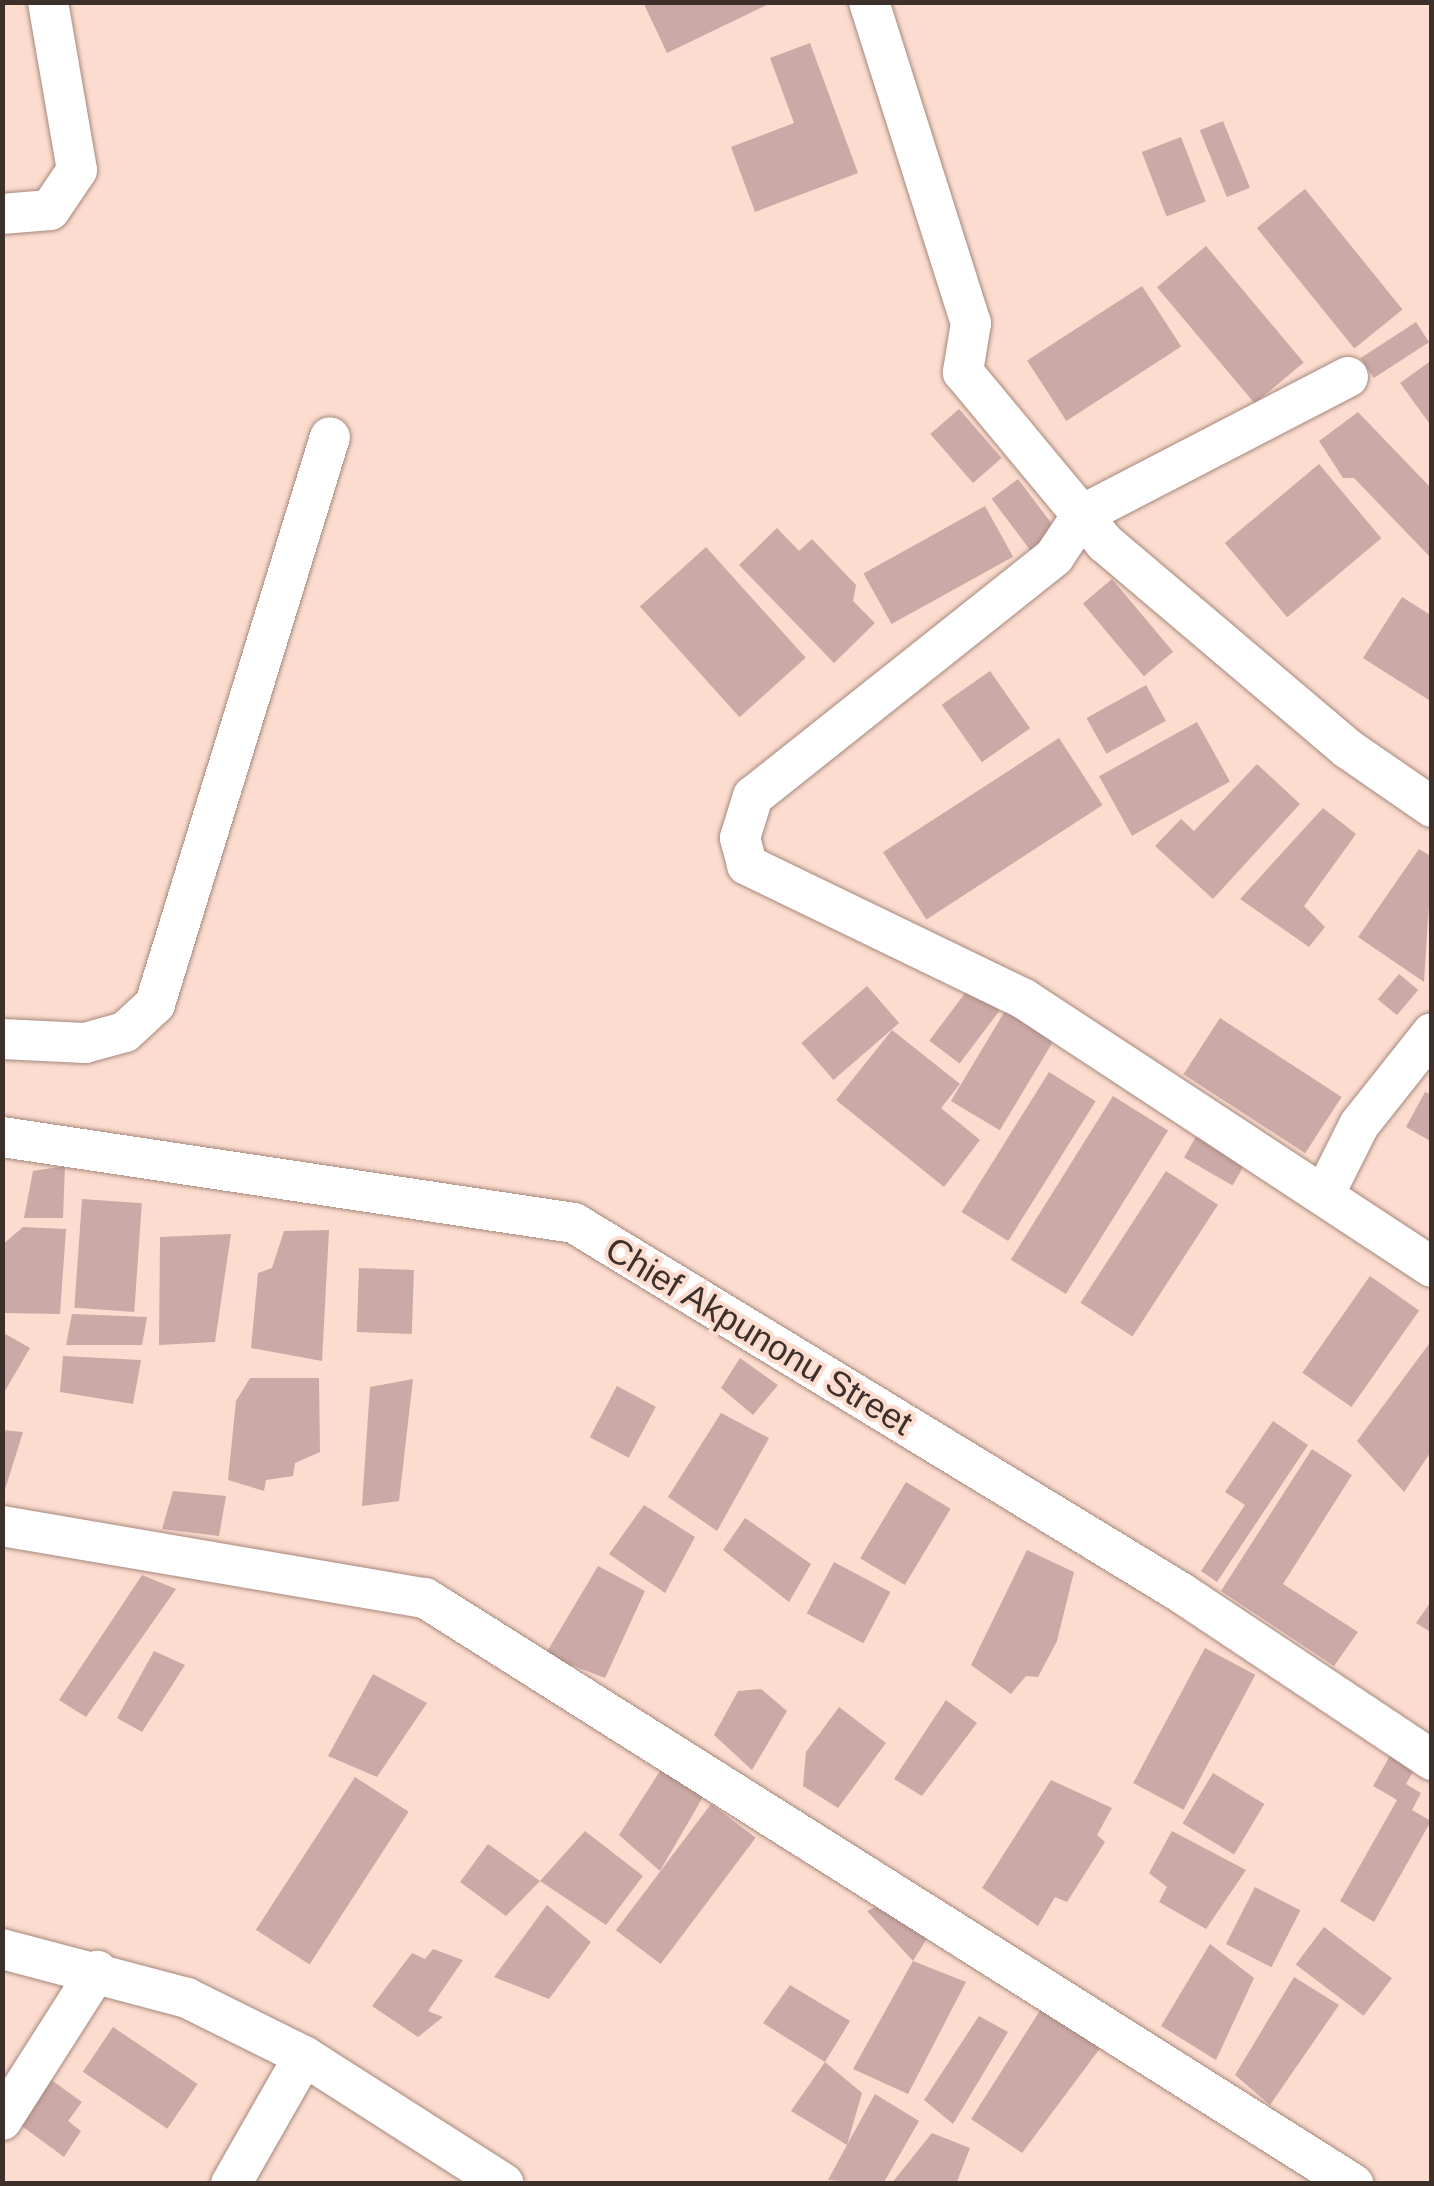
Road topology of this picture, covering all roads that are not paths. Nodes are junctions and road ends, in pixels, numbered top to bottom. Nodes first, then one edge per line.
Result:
1 (48, 2) edge
2 (869, 2) edge
3 (2, 214) edge
4 (1348, 377) dead end
5 (330, 438) dead end
6 (1082, 515) junction
7 (1432, 807) edge
8 (1432, 1033) edge
9 (2, 1039) edge
10 (2, 1138) edge
11 (1324, 1195) junction
12 (1432, 1267) edge
13 (2, 1526) edge
14 (1432, 1760) edge
15 (2, 1949) edge
16 (97, 1971) junction
17 (304, 2056) junction
18 (2, 2120) edge
19 (231, 2184) edge
20 (504, 2184) edge
21 (1352, 2184) edge

1 - 3 street
2 - 6 street
4 - 6 street
5 - 9 street
6 - 7 street
6 - 11 street
8 - 11 street
10 - 14 street, Chief Akpunonu Street
11 - 12 street
13 - 21 street
15 - 16 street
16 - 17 street
16 - 18 street
17 - 19 street
17 - 20 street

